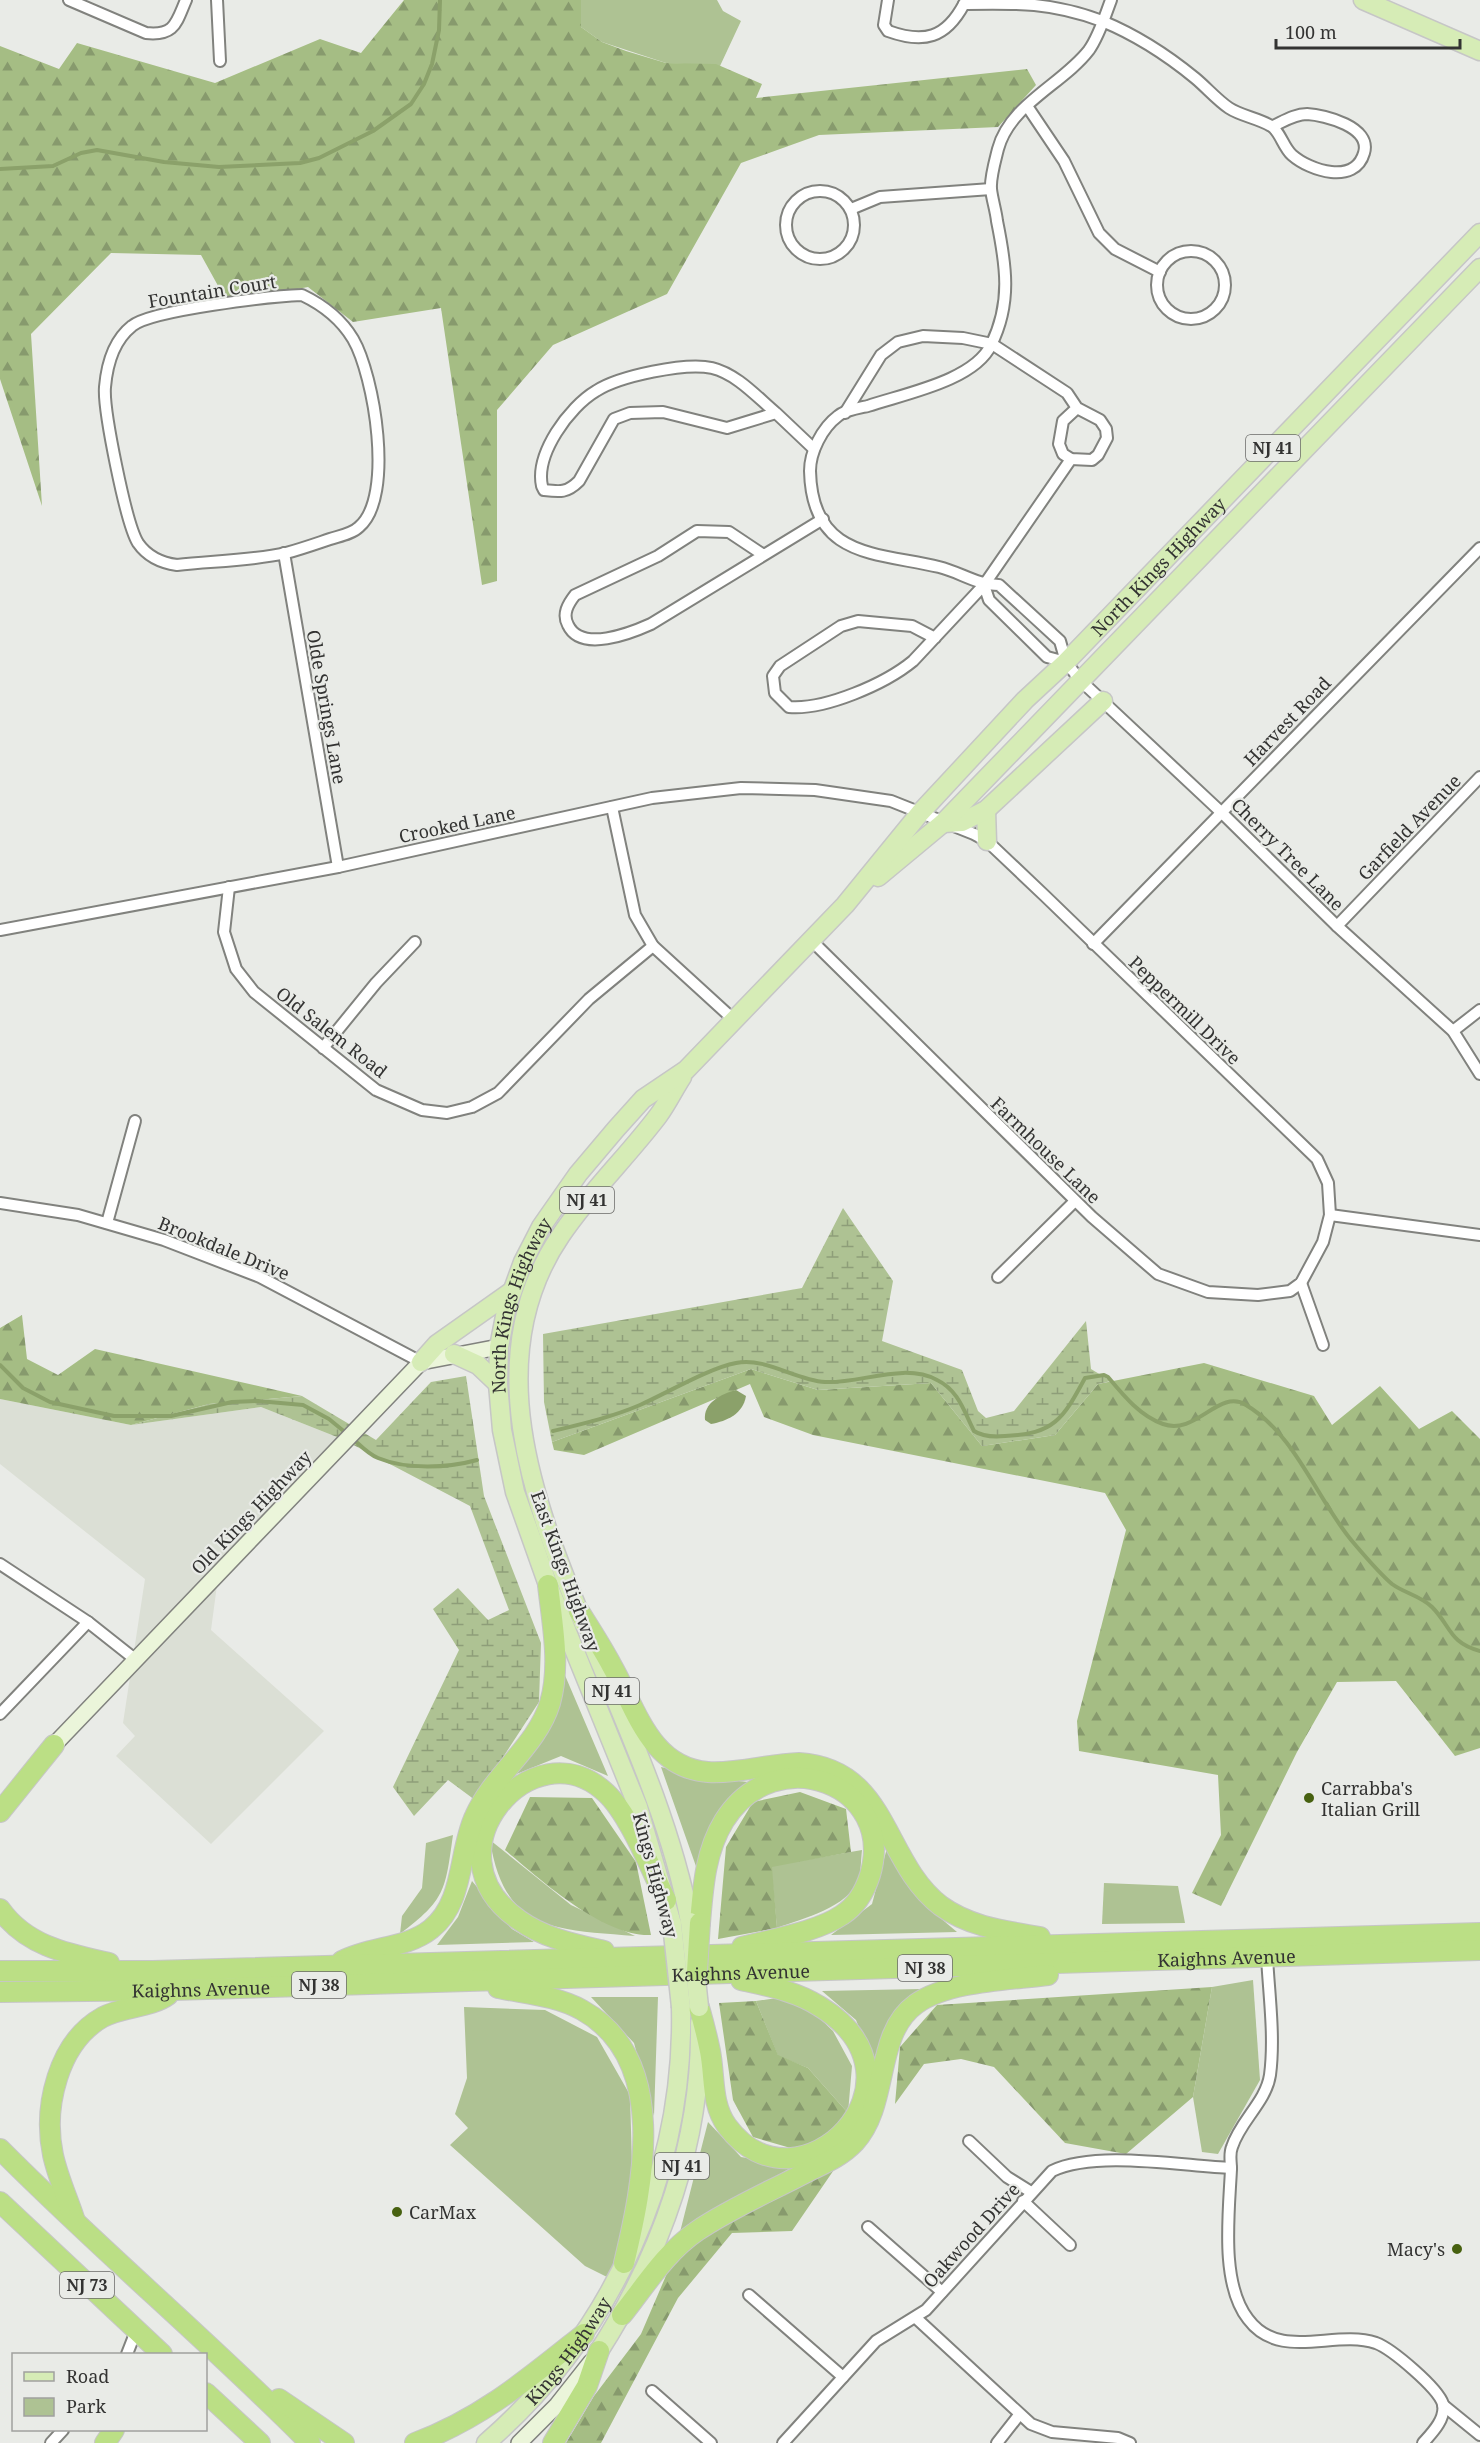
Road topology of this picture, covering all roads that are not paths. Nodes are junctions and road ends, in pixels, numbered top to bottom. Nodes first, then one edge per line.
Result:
1 (69, 0) edge
2 (186, 0) edge
3 (217, 0) edge
4 (888, 0) edge
5 (1111, 0) edge
6 (1363, 0) edge
7 (962, 2) edge
8 (1102, 21) junction
9 (1480, 51) edge
10 (220, 61) dead end
11 (1027, 106) junction
12 (1273, 126) junction
13 (991, 189) junction
14 (851, 209) junction
15 (1480, 233) edge
16 (1480, 268) edge
17 (1160, 272) junction
18 (992, 344) junction
19 (1077, 408) junction
20 (776, 413) junction
21 (845, 413) junction
22 (814, 449) junction
23 (1071, 459) junction
24 (823, 519) junction
25 (1480, 548) edge
26 (284, 553) junction
27 (762, 554) junction
28 (984, 585) junction
29 (935, 638) junction
30 (1066, 662) junction
31 (1080, 680) junction
32 (1103, 701) junction
33 (1480, 777) edge
34 (612, 807) junction
35 (986, 810) junction
36 (920, 813) junction
37 (1222, 813) junction
38 (943, 823) junction
39 (987, 841) junction
40 (338, 867) junction
41 (229, 887) junction
42 (845, 905) junction
43 (1337, 926) junction
44 (0, 930) edge
45 (811, 940) junction
46 (415, 942) dead end
47 (1093, 944) junction
48 (653, 946) junction
49 (1480, 1010) edge
50 (734, 1020) junction
51 (1453, 1031) junction
52 (323, 1048) junction
53 (686, 1070) junction
54 (1480, 1074) edge
55 (135, 1121) dead end
56 (1075, 1201) junction
57 (0, 1203) edge
58 (1330, 1215) junction
59 (107, 1223) junction
60 (1480, 1235) edge
61 (998, 1277) dead end
62 (1301, 1283) junction
63 (512, 1291) junction
64 (1323, 1345) dead end
65 (499, 1347) junction
66 (454, 1354) junction
67 (422, 1362) junction
68 (498, 1384) junction
69 (506, 1454) joint
70 (528, 1461) joint
71 (0, 1564) edge
72 (548, 1585) junction
73 (579, 1611) junction
74 (88, 1622) junction
75 (136, 1660) junction
76 (0, 1714) edge
77 (54, 1745) junction
78 (0, 1789) edge
79 (0, 1812) edge
80 (666, 1900) junction
81 (0, 1909) edge
82 (687, 1923) junction
83 (1480, 1933) edge
84 (1078, 1944) junction
85 (1480, 1950) edge
86 (1268, 1957) junction
87 (629, 1958) junction
88 (1131, 1961) junction
89 (333, 1965) junction
90 (716, 1965) junction
91 (0, 1971) edge
92 (153, 1971) junction
93 (697, 1971) joint
94 (463, 1981) junction
95 (174, 1990) junction
96 (0, 1992) edge
97 (690, 2007) junction
98 (969, 2141) dead end
99 (0, 2149) edge
100 (1231, 2168) junction
101 (1027, 2196) junction
102 (4, 2209) edge
103 (76, 2223) junction
104 (868, 2227) dead end
105 (1070, 2245) dead end
106 (624, 2263) junction
107 (942, 2292) junction
108 (749, 2295) dead end
109 (622, 2315) junction
110 (916, 2318) junction
111 (136, 2331) junction
112 (584, 2334) junction
113 (599, 2351) junction
114 (128, 2353) edge
115 (157, 2353) edge
116 (222, 2356) junction
117 (843, 2377) junction
118 (652, 2391) dead end
119 (207, 2394) edge
120 (1443, 2405) junction
121 (207, 2412) edge
122 (1019, 2415) junction
123 (62, 2431) edge
124 (1064, 2434) junction
125 (1480, 2435) edge
126 (51, 2443) edge
127 (255, 2443) edge
128 (260, 2443) edge
129 (310, 2443) edge
130 (344, 2443) edge
131 (415, 2443) edge
132 (486, 2443) edge
133 (519, 2443) edge
134 (553, 2443) edge
135 (711, 2443) edge
136 (783, 2443) edge
137 (997, 2443) edge
138 (1054, 2443) edge
139 (1130, 2443) edge
140 (1423, 2443) edge

1 - 2 street
3 - 10 street
4 - 7 street
5 - 8 street
6 - 9 main road
7 - 8 street
8 - 11 street
8 - 12 street
11 - 13 street
11 - 17 street
12 - 12 street
13 - 14 street
13 - 18 street
14 - 14 street
15 - 30 main road, North Kings Highway / NJ 41
16 - 31 main road, North Kings Highway / NJ 41
17 - 17 street
18 - 19 street
18 - 21 street
18 - 21 street
19 - 23 street
19 - 23 street
20 - 20 street
20 - 22 street
21 - 22 street
22 - 24 street
23 - 28 street
24 - 27 street
24 - 28 street
25 - 37 street, Harvest Road
26 - 26 street, Fountain Court
26 - 40 street, Olde Springs Lane
27 - 27 street
28 - 29 street
28 - 30 street
28 - 30 street
29 - 29 street
30 - 31 street, Cherry Tree Lane
30 - 36 main road, North Kings Highway / NJ 41
31 - 32 street, Cherry Tree Lane
31 - 38 main road, North Kings Highway / NJ 41
32 - 35 main road
32 - 37 street, Cherry Tree Lane
33 - 43 street, Garfield Avenue
34 - 36 street, Crooked Lane
34 - 40 street, Crooked Lane
34 - 48 street
35 - 38 main road
35 - 39 main road
36 - 38 street, Peppermill Drive
36 - 42 main road, North Kings Highway / NJ 41
37 - 43 street, Cherry Tree Lane
37 - 47 street, Harvest Road
38 - 39 street, Peppermill Drive
38 - 42 main road, North Kings Highway / NJ 41
39 - 47 street, Peppermill Drive
40 - 41 street, Crooked Lane
41 - 44 street, Crooked Lane
41 - 52 street, Old Salem Road
42 - 45 main road, North Kings Highway / NJ 41
43 - 51 street, Cherry Tree Lane
45 - 50 main road, North Kings Highway / NJ 41
45 - 56 street, Farmhouse Lane
46 - 52 street
47 - 58 street, Peppermill Drive
48 - 50 street
48 - 52 street, Old Salem Road
49 - 51 street
50 - 53 main road, North Kings Highway / NJ 41
51 - 54 street, Cherry Tree Lane
53 - 63 main road, North Kings Highway / NJ 41
53 - 70 main road, North Kings Highway / NJ 41
55 - 59 street
56 - 61 street
56 - 62 street, Farmhouse Lane
57 - 59 street, Brookdale Drive
58 - 60 street
58 - 62 street, Peppermill Drive
59 - 67 street, Brookdale Drive
62 - 64 street
63 - 65 main road, North Kings Highway / NJ 41
63 - 67 main road
65 - 66 street
65 - 68 main road, North Kings Highway / NJ 41
66 - 67 street
66 - 68 main road
67 - 75 street, Old Kings Highway
68 - 69 main road, North Kings Highway / NJ 41
69 - 72 main road, Kings Highway / NJ 41
70 - 73 main road, East Kings Highway / NJ 41
71 - 74 street
72 - 80 main road, Kings Highway / NJ 41
72 - 89 highway
73 - 82 main road, East Kings Highway / NJ 41
73 - 84 highway
74 - 75 street
74 - 76 street
75 - 77 street, Old Kings Highway
77 - 78 highway
77 - 79 highway
80 - 82 main road, Kings Highway / NJ 41
80 - 87 highway
81 - 92 highway
82 - 90 highway
82 - 93 highway, bridge
82 - 97 main road, Kings Highway / NJ 41, bridge
83 - 84 highway, Kaighns Avenue / NJ 38
84 - 90 highway, Kaighns Avenue / NJ 38
85 - 86 highway, Kaighns Avenue / NJ 38
86 - 88 highway, Kaighns Avenue / NJ 38
86 - 100 street
87 - 89 highway, Kaighns Avenue / NJ 38
87 - 90 highway, Kaighns Avenue / NJ 38
88 - 90 highway, Kaighns Avenue / NJ 38
88 - 109 highway
89 - 92 highway, Kaighns Avenue / NJ 38
90 - 94 highway, Kaighns Avenue / NJ 38
90 - 97 highway
91 - 92 highway, Kaighns Avenue / NJ 38
93 - 97 main road, NJ 41, bridge
94 - 95 highway, Kaighns Avenue / NJ 38
94 - 106 highway
95 - 96 highway, Kaighns Avenue / NJ 38
95 - 103 highway
97 - 106 main road, Kings Highway / NJ 41
97 - 109 main road, NJ 41
98 - 101 street
99 - 103 highway, NJ 73
100 - 101 street, Oakwood Drive
100 - 120 street
101 - 105 street
101 - 107 street, Oakwood Drive
102 - 111 highway, NJ 73
103 - 116 highway, NJ 73
104 - 107 street
106 - 112 main road, Kings Highway / NJ 41
107 - 110 street, Oakwood Drive
108 - 117 street
109 - 113 main road, NJ 41
110 - 117 street, Oakwood Drive
110 - 122 street
111 - 114 street
111 - 115 highway, NJ 73
112 - 131 highway
112 - 132 main road, Kings Highway / NJ 41
113 - 133 street, NJ 41
113 - 134 highway
116 - 129 highway, NJ 73
116 - 130 highway
117 - 136 street, Oakwood Drive
118 - 135 street
119 - 128 highway
120 - 125 street
120 - 140 street
121 - 127 highway
122 - 124 street
122 - 137 street
123 - 126 street
124 - 138 street
124 - 139 street

